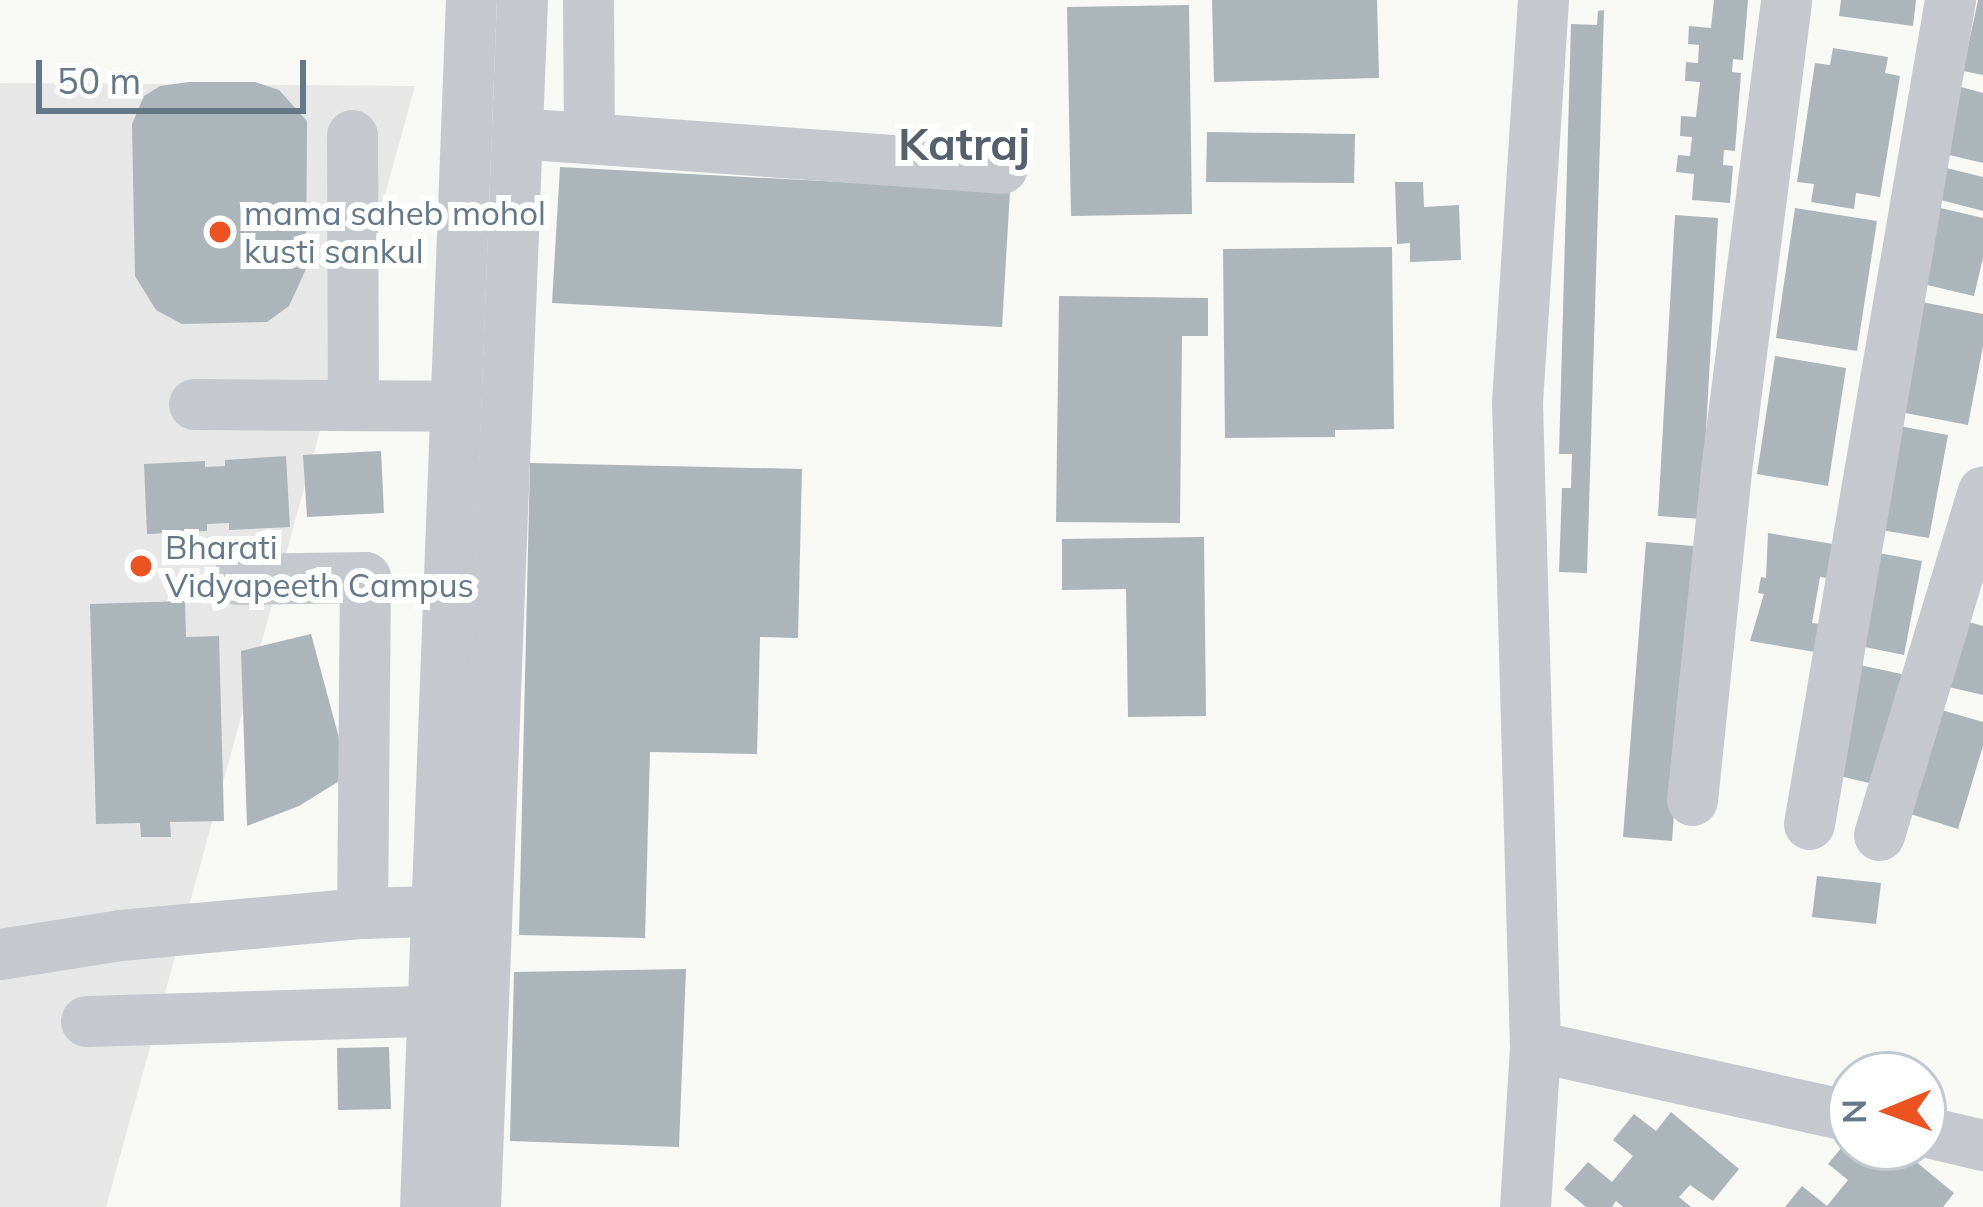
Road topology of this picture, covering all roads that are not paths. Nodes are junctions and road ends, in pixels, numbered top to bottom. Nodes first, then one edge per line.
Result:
1 (471, 0) edge
2 (521, 0) edge
3 (588, 0) edge
4 (1543, 0) edge
5 (1786, 0) edge
6 (1950, 0) edge
7 (516, 134) junction
8 (352, 135) dead end
9 (589, 138) junction
10 (1002, 168) dead end
11 (194, 404) dead end
12 (353, 405) junction
13 (453, 406) junction
14 (1983, 491) edge
15 (237, 579) dead end
16 (1692, 800) dead end
17 (1808, 824) dead end
18 (1879, 836) dead end
19 (460, 910) junction
20 (362, 913) junction
21 (0, 954) edge
22 (456, 1010) junction
23 (86, 1021) dead end
24 (1535, 1046) junction
25 (1827, 1111) edge
26 (1947, 1136) edge
27 (1983, 1144) edge
28 (425, 1207) edge
29 (475, 1207) edge
30 (1525, 1207) edge

1 - 13 street
2 - 7 street
3 - 9 street
4 - 24 street
5 - 16 street
6 - 17 street
7 - 9 street
7 - 19 street
8 - 12 street
9 - 10 street
11 - 12 street
12 - 13 street
13 - 19 street
14 - 18 street
15 - 20 street
19 - 20 street
19 - 22 street
20 - 21 street
22 - 23 street
22 - 28 street
22 - 29 street
24 - 25 street
24 - 30 street
26 - 27 street

